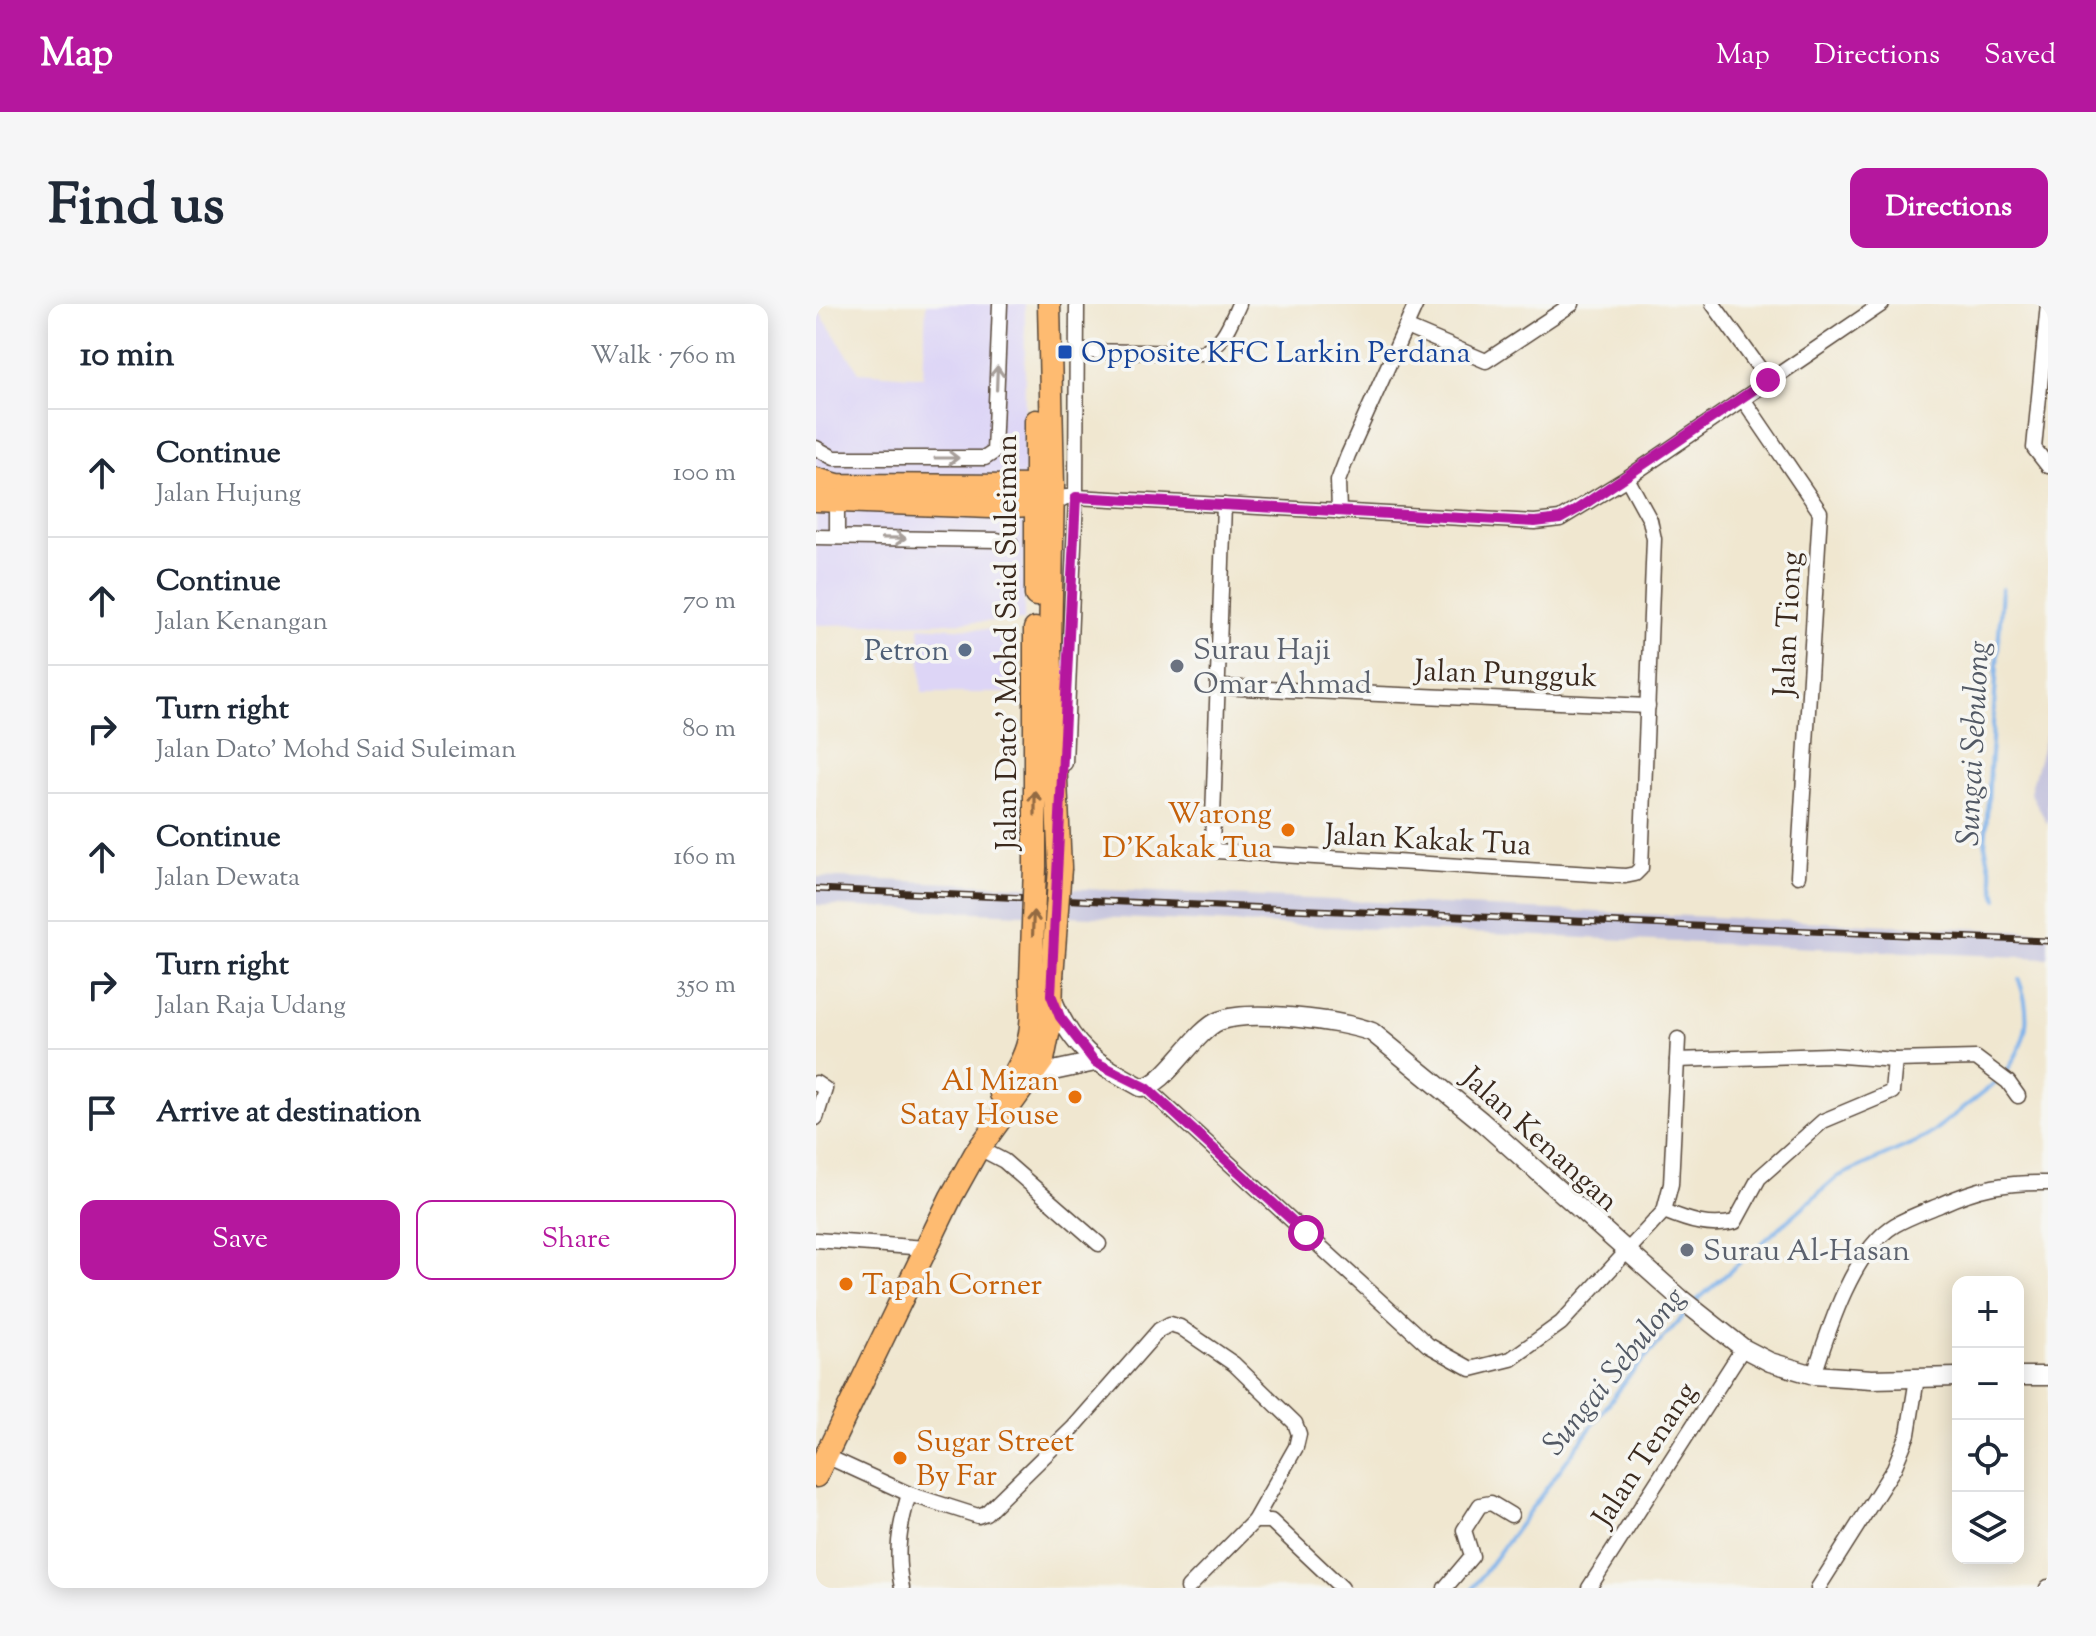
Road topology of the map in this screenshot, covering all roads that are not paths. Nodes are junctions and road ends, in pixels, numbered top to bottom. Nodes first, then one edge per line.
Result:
1 (1000, 304) edge
2 (1036, 304) edge
3 (1049, 304) edge
4 (1077, 304) edge
5 (1239, 304) edge
6 (1416, 304) edge
7 (1572, 304) edge
8 (1713, 304) edge
9 (1882, 304) edge
10 (2047, 312) edge
11 (1406, 327) junction
12 (1077, 351) junction
13 (1768, 380) junction
14 (1743, 399) junction
15 (816, 448) edge
16 (844, 458) junction
17 (2048, 466) edge
18 (1627, 478) junction
19 (816, 479) edge
20 (833, 496) edge
21 (1053, 496) junction
22 (1224, 505) junction
23 (1339, 512) junction
24 (816, 537) edge
25 (837, 537) junction
26 (1010, 543) dead end
27 (1219, 687) junction
28 (1648, 706) junction
29 (1798, 876) dead end
30 (1045, 984) junction
31 (1678, 1039) dead end
32 (1677, 1060) junction
33 (1895, 1060) junction
34 (1095, 1062) junction
35 (816, 1083) edge
36 (1147, 1088) junction
37 (1022, 1090) junction
38 (2018, 1096) dead end
39 (816, 1118) edge
40 (979, 1148) junction
41 (2048, 1183) edge
42 (1664, 1211) junction
43 (816, 1240) edge
44 (1099, 1244) dead end
45 (920, 1248) junction
46 (1628, 1254) junction
47 (1743, 1348) junction
48 (1814, 1375) junction
49 (2024, 1376) edge
50 (2048, 1376) edge
51 (1952, 1377) edge
52 (1917, 1378) junction
53 (826, 1456) junction
54 (816, 1476) edge
55 (909, 1494) junction
56 (1511, 1515) dead end
57 (1254, 1521) junction
58 (902, 1588) edge
59 (1188, 1588) edge
60 (1342, 1588) edge
61 (1445, 1588) edge
62 (1589, 1588) edge
63 (1818, 1588) edge

16 -> 1 street
2 - 21 main road, Jalan Dato' Mohd Said Suleiman
3 - 21 main road, Jalan Dato' Mohd Said Suleiman
4 - 12 street
5 - 12 street
6 - 11 street
7 - 11 street
8 - 13 street
9 - 13 street
10 - 17 street
11 - 23 street
12 - 21 street
13 - 14 street
14 - 18 street
14 - 29 street, Jalan Tiong
15 - 16 street
16 - 20 street
18 - 23 street
18 - 28 street
19 - 20 main road
20 - 21 main road
20 - 25 street
21 - 22 street
30 -> 21 main road, Jalan Dato' Mohd Said Suleiman, bridge
21 - 30 main road, Jalan Dato' Mohd Said Suleiman, bridge
22 - 23 street
22 - 27 street
24 - 25 street
25 -> 26 street
27 - 28 street, Jalan Pungguk
27 - 28 street, Jalan Kakak Tua
30 - 34 street
30 - 37 main road
30 - 45 main road
31 - 32 street
32 - 33 street
32 - 42 street
33 - 38 street
33 - 42 street
34 - 36 street
34 - 37 street
35 - 39 street
36 - 46 street, Jalan Kenangan
36 - 46 street
37 - 40 main road
40 - 44 street
40 - 45 main road
41 - 48 street
42 - 46 street
43 - 45 street
45 - 53 main road
46 - 47 street, Jalan Kenangan
47 - 48 street, Jalan Kenangan
47 - 62 street, Jalan Tenang
48 - 52 street, Jalan Kenangan
49 - 50 street
51 - 52 street, Jalan Kenangan
52 - 63 street
53 - 54 main road
53 - 55 street
55 - 57 street
55 - 58 street
56 - 61 street
57 - 59 street
57 - 60 street

